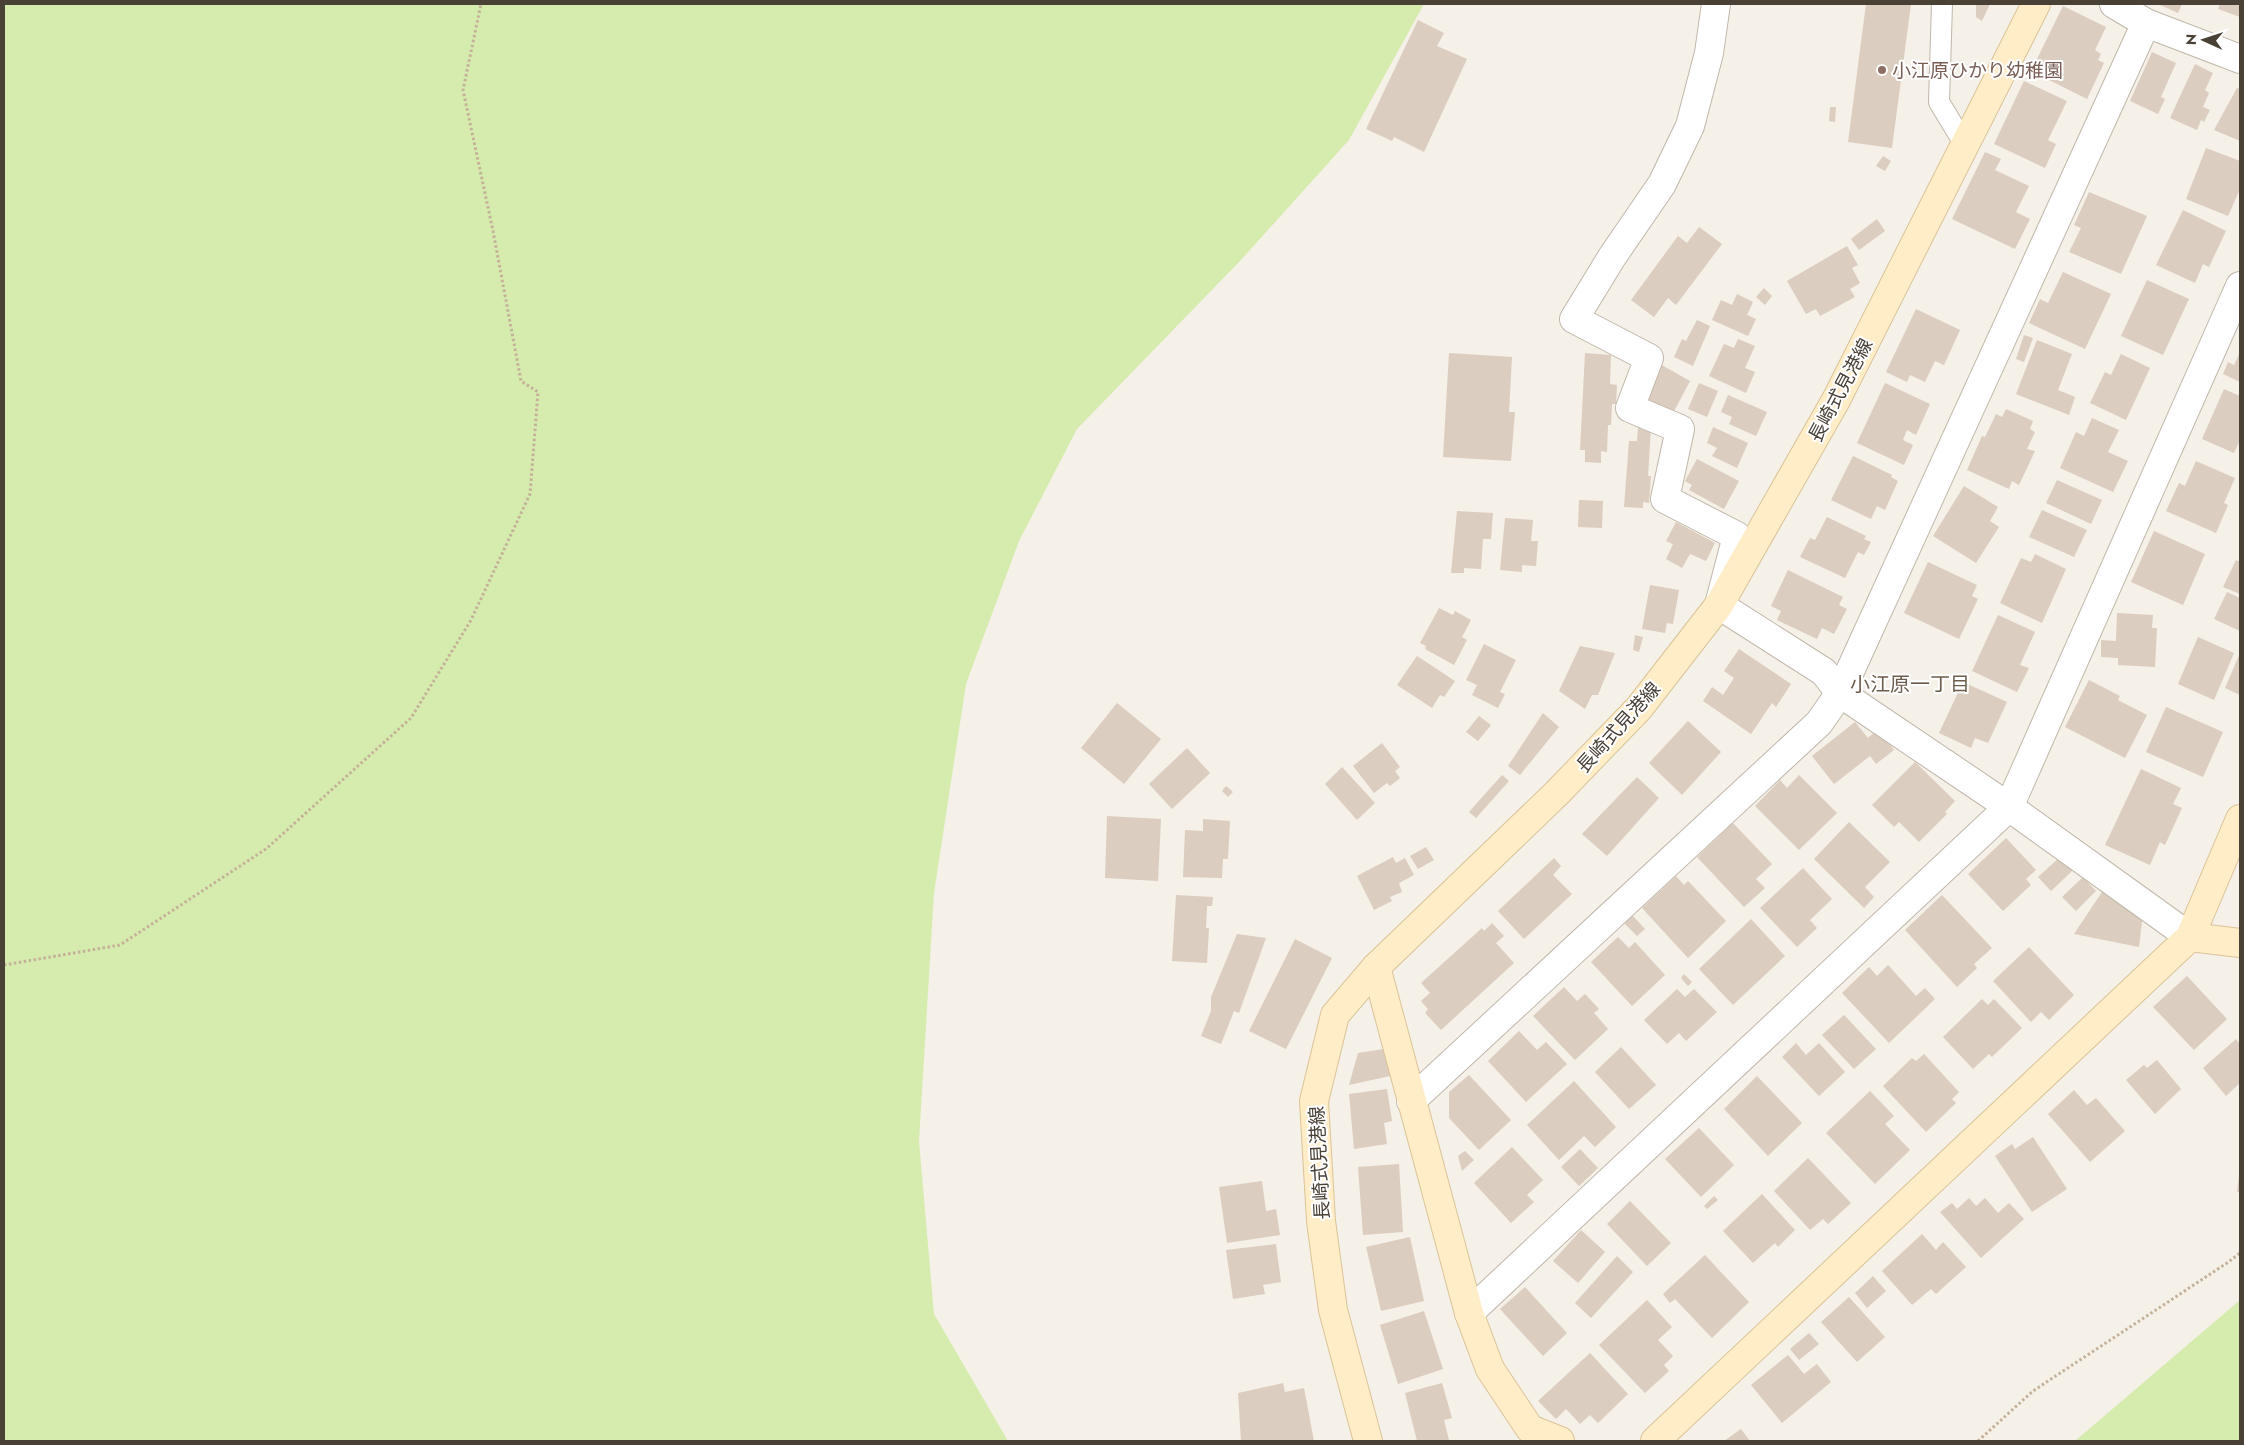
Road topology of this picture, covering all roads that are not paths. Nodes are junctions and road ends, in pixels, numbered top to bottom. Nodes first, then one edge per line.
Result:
1 (1716, 4) edge
2 (1942, 4) edge
3 (2036, 4) edge
4 (2114, 4) edge
5 (2146, 23) junction
6 (2240, 59) edge
7 (1965, 145) junction
8 (2240, 286) edge
9 (1719, 605) junction
10 (1840, 693) junction
11 (2009, 807) junction
12 (2240, 819) edge
13 (2190, 937) junction
14 (2240, 943) edge
15 (1376, 967) junction
16 (1411, 1102) junction
17 (1469, 1313) junction
18 (1368, 1441) edge
19 (1560, 1441) edge
20 (1655, 1441) edge

1 - 9 street
2 - 7 lane
3 - 7 main road, 長崎式見港線
4 - 5 street
5 - 6 street
5 - 10 street
7 - 9 main road, 長崎式見港線
8 - 11 street
9 - 10 street
9 - 15 main road, 長崎式見港線
10 - 11 street
10 - 16 street
11 - 13 street
11 - 17 street
12 - 13 main road
13 - 14 main road
13 - 20 main road
15 - 16 main road
15 - 18 main road, 長崎式見港線
16 - 17 main road
17 - 19 main road

